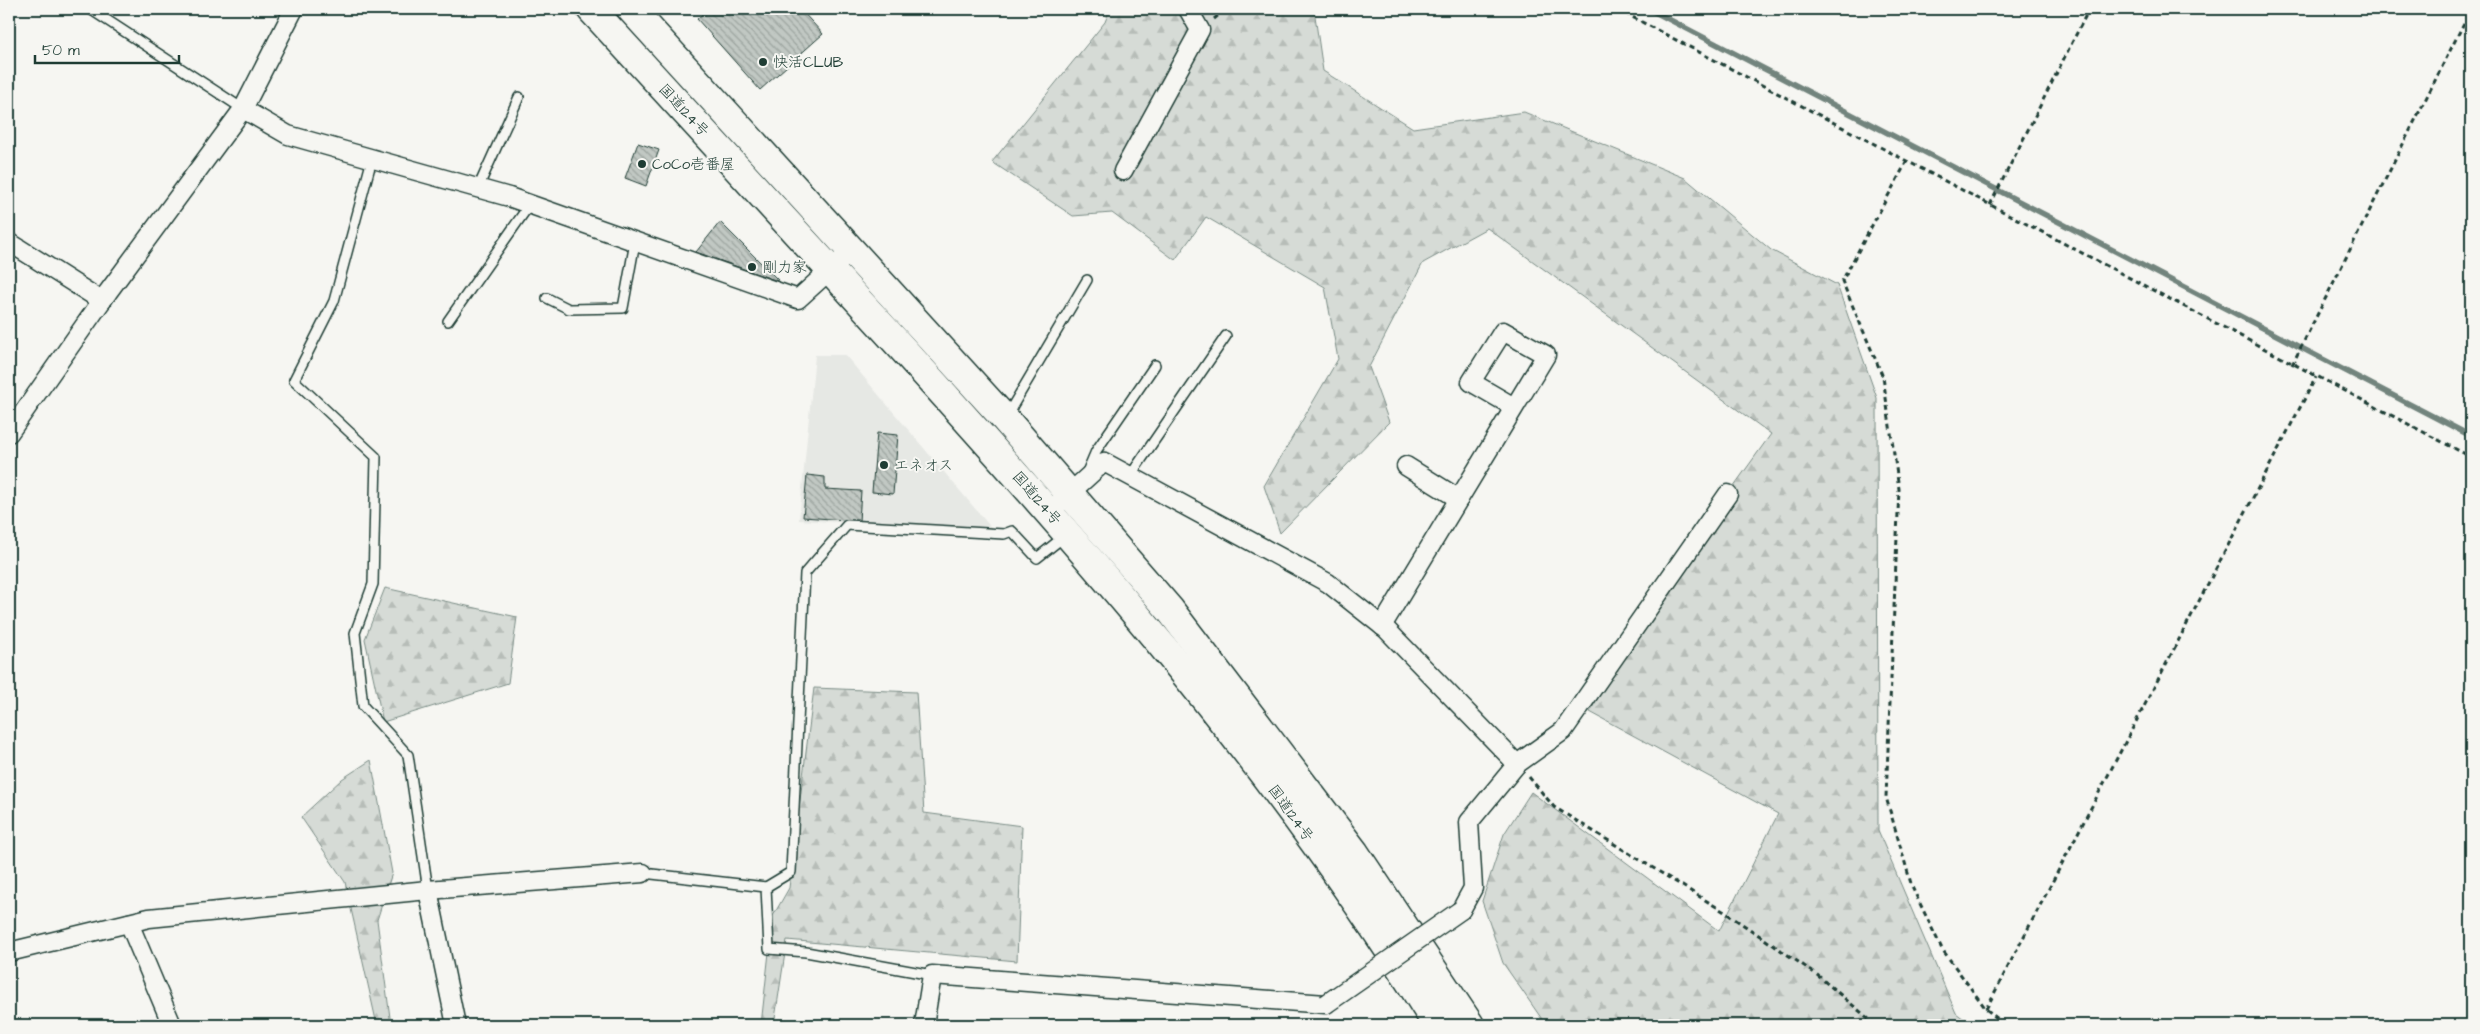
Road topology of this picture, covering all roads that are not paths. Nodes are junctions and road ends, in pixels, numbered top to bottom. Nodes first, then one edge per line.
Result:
1 (90, 9) edge
2 (294, 9) edge
3 (590, 9) edge
4 (631, 9) edge
5 (1188, 9) edge
6 (519, 97) dead end
7 (243, 109) junction
8 (372, 159) junction
9 (1123, 171) dead end
10 (478, 188) junction
11 (530, 204) junction
12 (9, 242) edge
13 (635, 242) junction
14 (851, 251) junction
15 (830, 270) junction
16 (1087, 280) dead end
17 (547, 298) dead end
18 (102, 301) junction
19 (448, 321) dead end
20 (1226, 336) dead end
21 (1155, 365) dead end
22 (1514, 407) junction
23 (1005, 419) junction
24 (9, 433) edge
25 (1406, 466) dead end
26 (1130, 476) junction
27 (1077, 486) junction
28 (1728, 494) dead end
29 (1459, 499) junction
30 (1049, 512) junction
31 (1068, 533) junction
32 (1382, 626) junction
33 (1517, 764) junction
34 (643, 873) joint
35 (766, 887) junction
36 (428, 890) junction
37 (129, 923) junction
38 (9, 952) edge
39 (932, 975) junction
40 (172, 1025) edge
41 (456, 1025) edge
42 (924, 1025) edge
43 (1437, 1025) edge
44 (1470, 1025) edge

1 - 7 lane
2 - 7 street
3 - 15 highway, 国道124号
4 - 14 highway, 国道124号
5 - 9 street
6 - 10 lane
7 - 8 street
7 - 18 street
8 - 10 street
8 - 36 lane
10 - 11 street
11 - 13 street
11 - 19 lane
12 - 18 street
13 - 15 street
13 - 17 lane
14 - 15 street
14 - 23 highway, 国道124号
15 - 30 highway, 国道124号
16 - 23 lane
18 - 24 street
20 - 26 lane
21 - 27 lane
22 - 22 street
22 - 29 street
23 - 27 highway, 国道124号
25 - 29 street
26 - 27 street
26 - 32 street
27 - 30 street
27 - 44 highway, 国道124号
28 - 33 street
29 - 32 street
30 - 31 highway, 国道124号
31 - 35 lane
31 - 43 highway, 国道124号
32 - 33 street
33 - 39 street, bridge
34 - 35 lane
34 - 36 street
35 - 39 lane
36 - 37 street
36 - 41 street
37 - 38 street
37 - 40 street
39 - 42 street

